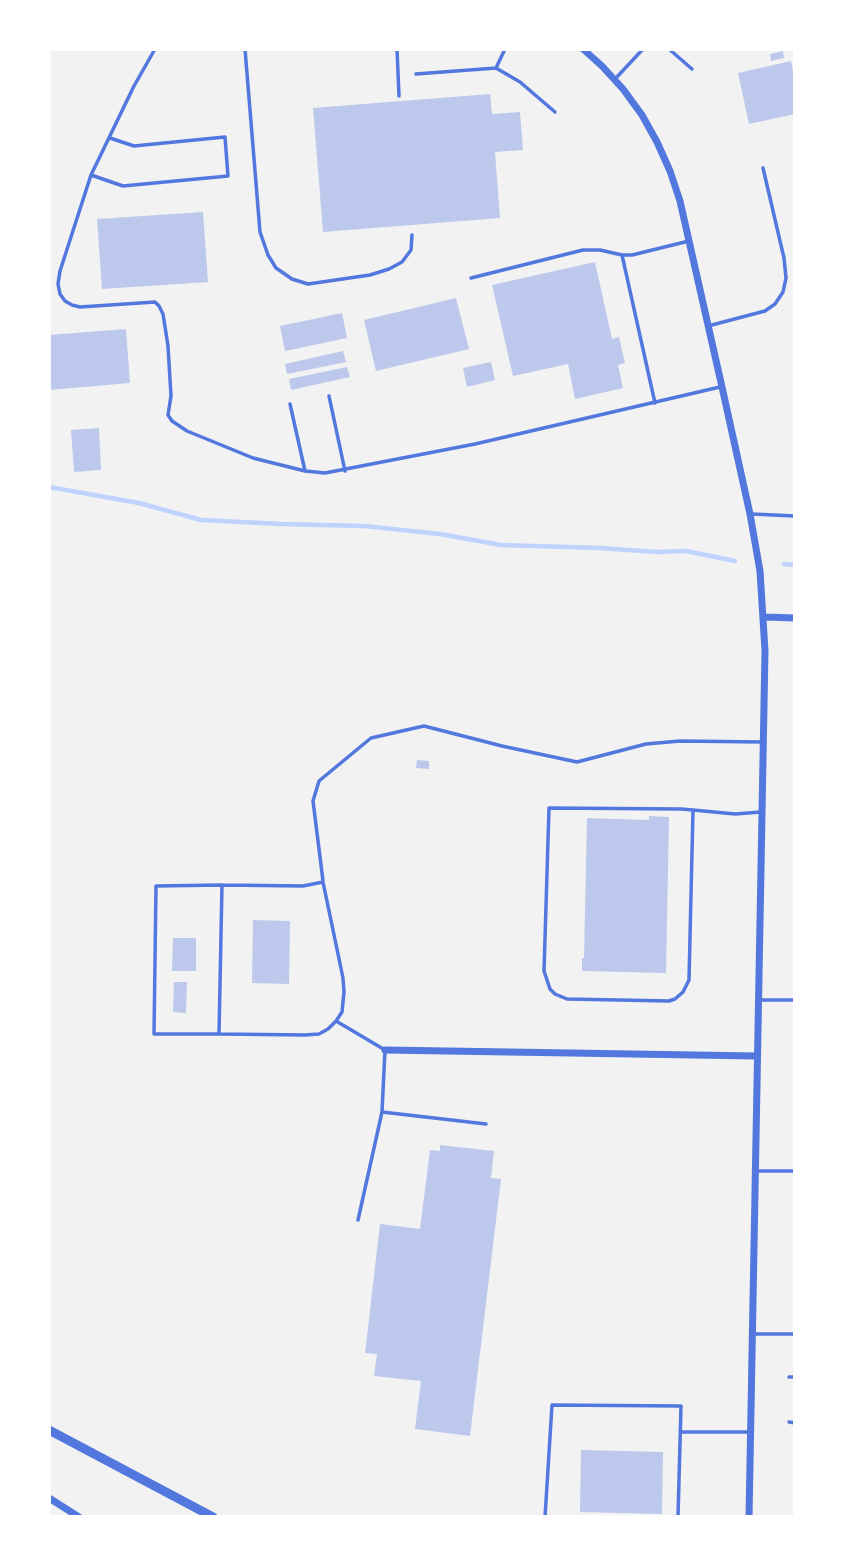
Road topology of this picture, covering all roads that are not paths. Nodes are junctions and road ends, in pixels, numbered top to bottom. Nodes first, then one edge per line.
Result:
1 (155, 49) edge
2 (244, 49) edge
3 (397, 49) edge
4 (505, 49) edge
5 (583, 49) edge
6 (643, 49) edge
7 (669, 49) edge
8 (496, 68) junction
9 (692, 69) dead end
10 (416, 74) dead end
11 (614, 79) junction
12 (399, 96) dead end
13 (555, 112) dead end
14 (110, 138) junction
15 (763, 168) dead end
16 (91, 175) junction
17 (412, 235) dead end
18 (689, 241) junction
19 (622, 255) junction
20 (471, 278) dead end
21 (708, 326) junction
22 (722, 387) junction
23 (329, 396) dead end
24 (655, 403) junction
25 (290, 404) dead end
26 (305, 471) junction
27 (345, 471) junction
28 (750, 514) junction
29 (795, 516) edge
30 (764, 617) junction
31 (795, 618) edge
32 (763, 742) junction
33 (693, 810) junction
34 (761, 812) junction
35 (323, 882) junction
36 (222, 885) junction
37 (758, 1000) junction
38 (795, 1000) edge
39 (337, 1021) junction
40 (219, 1034) junction
41 (385, 1049) junction
42 (756, 1056) junction
43 (382, 1112) junction
44 (486, 1124) dead end
45 (755, 1171) junction
46 (795, 1171) edge
47 (358, 1220) dead end
48 (752, 1334) junction
49 (795, 1334) edge
50 (789, 1377) dead end
51 (795, 1377) edge
52 (789, 1422) dead end
53 (795, 1423) edge
54 (49, 1430) edge
55 (681, 1432) junction
56 (750, 1432) junction
57 (49, 1498) edge
58 (79, 1517) edge
59 (213, 1517) edge
60 (545, 1517) edge
61 (678, 1517) edge
62 (749, 1517) edge

1 - 14 lane
2 - 17 lane
3 - 12 lane
4 - 8 lane
5 - 11 street
6 - 11 lane
7 - 9 lane
8 - 10 lane
8 - 13 lane
11 - 18 street
14 - 16 lane
14 - 16 lane
15 - 21 lane
16 - 26 lane
18 - 19 lane
18 - 21 street
19 - 20 lane
19 - 24 lane
21 - 22 street
22 - 24 lane
22 - 28 street
23 - 27 lane
24 - 27 lane
25 - 26 lane
26 - 27 lane
28 - 29 lane
28 - 30 street
30 - 31 street
30 - 32 street
32 - 34 street
32 - 35 lane
33 - 33 lane
33 - 34 lane
34 - 37 street
35 - 36 lane
35 - 39 lane
36 - 40 lane
36 - 40 lane
37 - 38 lane
37 - 42 street
39 - 40 lane
39 - 41 lane
41 - 42 street
41 - 43 lane
42 - 45 street
43 - 44 lane
43 - 47 lane
45 - 46 lane
45 - 48 street
48 - 49 lane
48 - 56 street
50 - 51 lane
52 - 53 lane
54 - 59 street
55 - 56 lane
55 - 60 lane
55 - 61 lane
56 - 62 street
57 - 58 street

